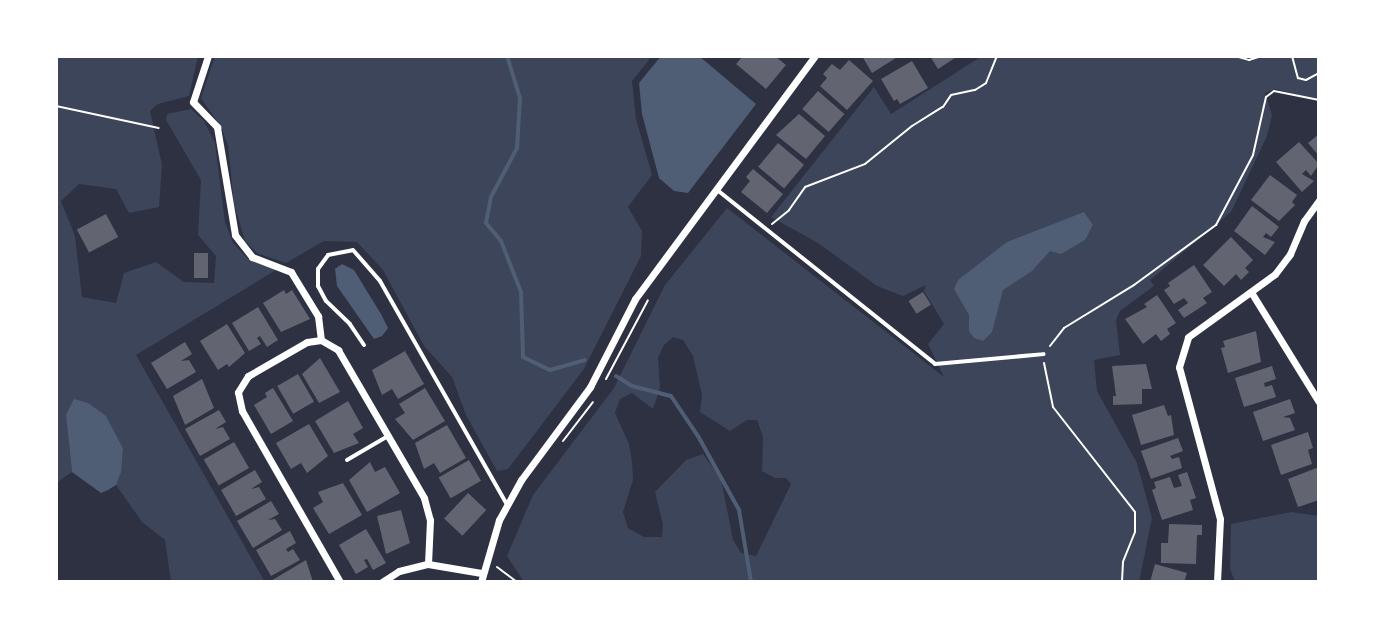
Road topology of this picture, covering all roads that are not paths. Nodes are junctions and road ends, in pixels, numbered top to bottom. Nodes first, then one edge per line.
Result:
1 (208, 56) edge
2 (815, 56) edge
3 (715, 188) junction
4 (1319, 200) edge
5 (1251, 292) junction
6 (321, 340) junction
7 (364, 345) dead end
8 (1044, 354) road end
9 (1319, 402) edge
10 (388, 436) junction
11 (347, 460) dead end
12 (507, 505) junction
13 (428, 564) junction
14 (481, 578) edge
15 (340, 582) edge
16 (382, 582) edge
17 (1217, 582) edge

1 - 6 street
2 - 3 street
3 - 8 lane
3 - 12 street
4 - 5 street
5 - 9 street
5 - 17 street
6 - 10 street
6 - 15 street
7 - 12 lane
10 - 11 lane
10 - 13 street
12 - 14 street
13 - 14 street
13 - 16 street

